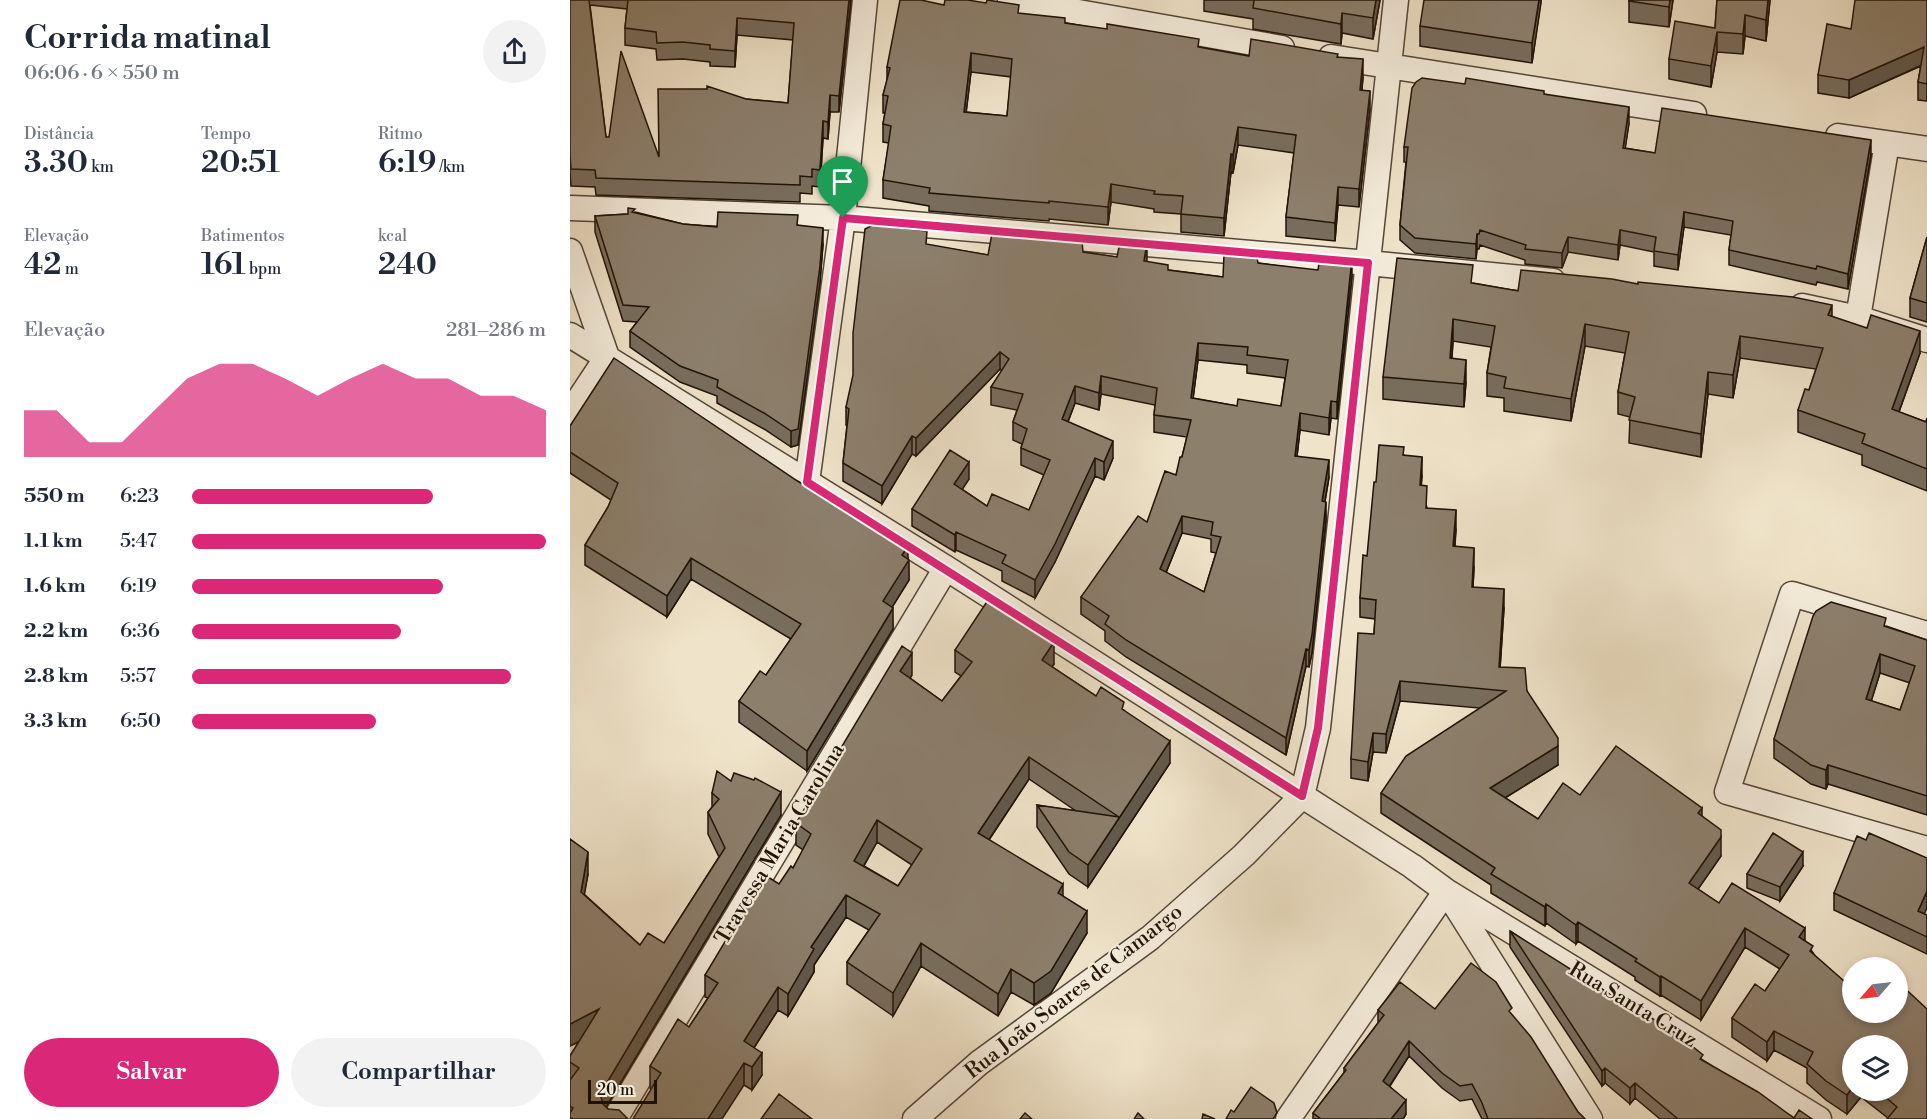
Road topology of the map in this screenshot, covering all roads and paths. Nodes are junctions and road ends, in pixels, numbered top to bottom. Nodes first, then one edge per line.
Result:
1 (865, 0) edge
2 (1010, 0) edge
3 (1396, 0) edge
4 (1389, 67) junction
5 (1720, 118) edge
6 (1814, 133) edge
7 (1887, 143) junction
8 (1927, 149) edge
9 (570, 208) edge
10 (843, 218) junction
11 (570, 251) edge
12 (1368, 263) junction
13 (1570, 283) edge
14 (1784, 304) edge
15 (1858, 318) junction
16 (570, 335) edge
17 (1927, 340) edge
18 (607, 357) junction
19 (570, 413) edge
20 (807, 482) junction
21 (946, 568) junction
22 (1927, 634) edge
23 (1302, 796) junction
24 (1927, 849) edge
25 (1446, 891) junction
26 (615, 1119) edge
27 (915, 1119) edge
28 (1288, 1119) edge
29 (1590, 1119) edge
30 (1819, 1119) edge

1 - 10 street
2 - 4 street
3 - 4 street
4 - 5 street
4 - 12 street
6 - 7 street
7 - 8 street
7 - 15 street
9 - 10 street
10 - 12 street
10 - 20 street
11 - 18 street
12 - 13 street
12 - 23 street
14 - 15 street
15 - 17 street
16 - 18 street, Rua Santa Cruz
18 - 19 street
18 - 20 street, Rua Santa Cruz
20 - 21 street, Rua Santa Cruz
21 - 23 street, Rua Santa Cruz
21 - 26 street, Travessa Maria Carolina
22 - 24 street
23 - 25 street, Rua Santa Cruz
23 - 27 street, Rua João Soares de Camargo
25 - 28 street
25 - 29 street
25 - 30 street, Rua Santa Cruz

